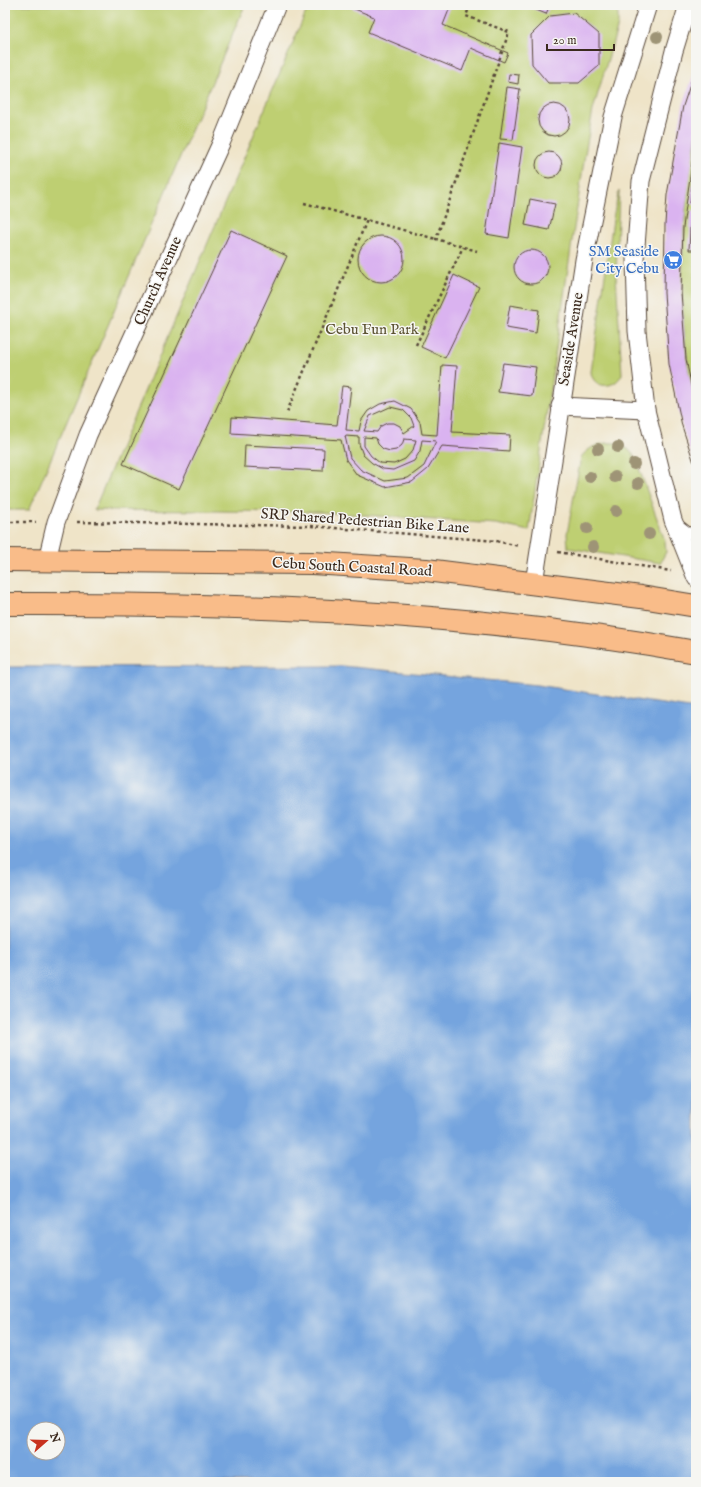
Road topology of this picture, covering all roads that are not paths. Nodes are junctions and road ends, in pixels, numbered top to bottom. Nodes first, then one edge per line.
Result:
1 (277, 5) edge
2 (648, 5) edge
3 (688, 5) edge
4 (560, 406) junction
5 (646, 410) junction
6 (673, 520) junction
7 (696, 538) edge
8 (5, 560) edge
9 (47, 560) junction
10 (695, 576) edge
11 (534, 583) junction
12 (5, 604) edge
13 (696, 606) edge
14 (696, 652) edge

1 - 9 street, Church Avenue
2 - 4 street, Seaside Avenue
3 - 5 street
4 - 5 street
4 - 11 street, Seaside Avenue
5 - 6 street
6 - 7 lane
6 - 10 street
8 - 9 highway, Cebu South Coastal Road
9 - 11 highway, Cebu South Coastal Road
11 - 13 highway, Cebu South Coastal Road
12 - 14 highway

